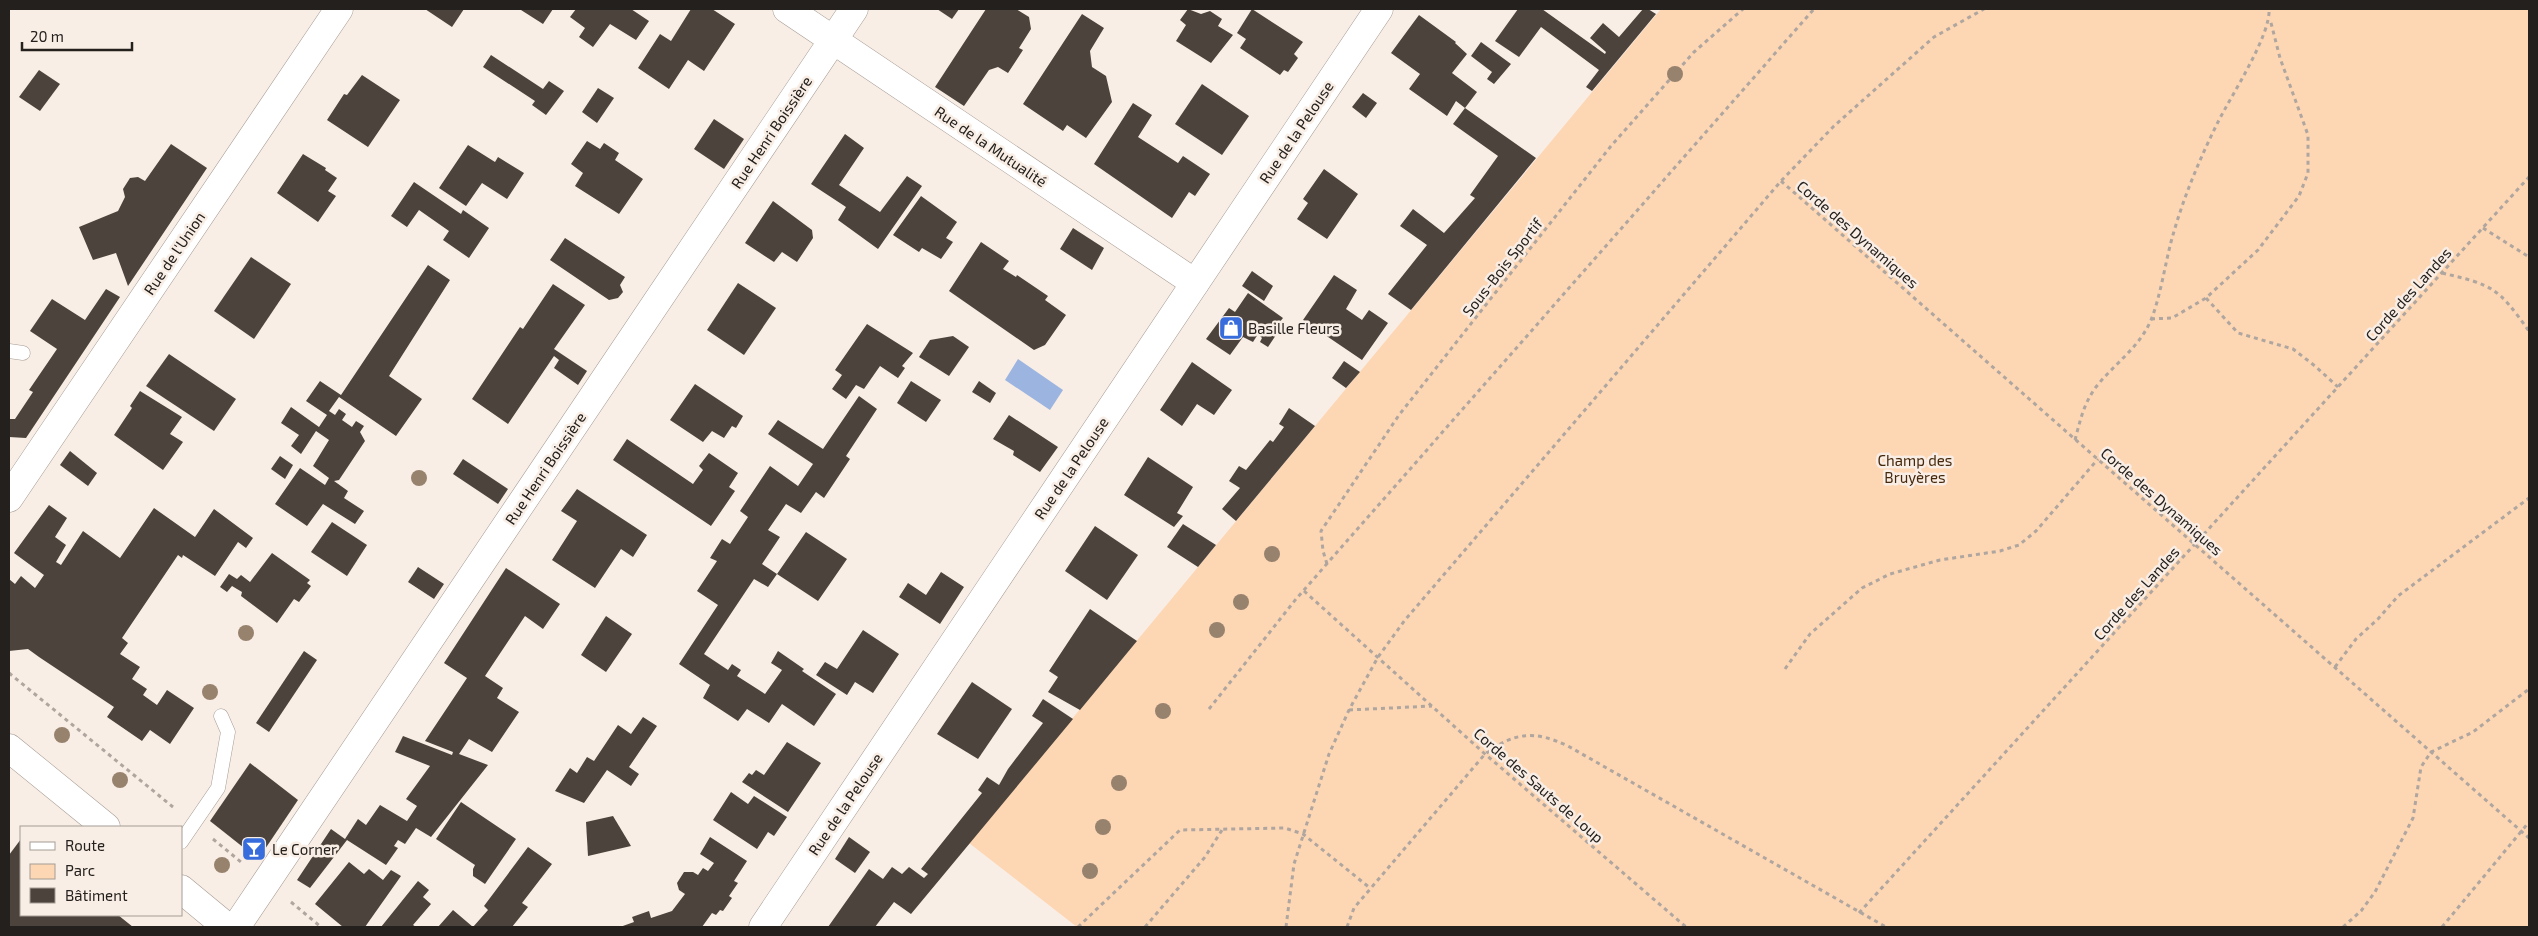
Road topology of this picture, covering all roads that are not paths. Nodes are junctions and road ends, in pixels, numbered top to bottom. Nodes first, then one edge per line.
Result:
1 (339, 9) edge
2 (787, 9) edge
3 (854, 9) edge
4 (1379, 9) edge
5 (833, 40) junction
6 (1195, 283) junction
7 (9, 350) edge
8 (23, 353) dead end
9 (9, 498) edge
10 (221, 716) dead end
11 (9, 748) edge
12 (105, 826) edge
13 (182, 841) edge
14 (182, 891) edge
15 (227, 927) edge
16 (236, 927) edge
17 (763, 927) edge

1 - 9 street, Rue de l'Union
2 - 5 street, Rue de la Mutualité
3 - 5 street, Rue Henri Boissière
4 - 6 street, Rue de la Pelouse
5 - 6 street, Rue de la Mutualité
5 - 16 street, Rue Henri Boissière
6 - 17 street, Rue de la Pelouse
7 - 8 lane
10 - 13 lane
11 - 12 street
14 - 15 street

